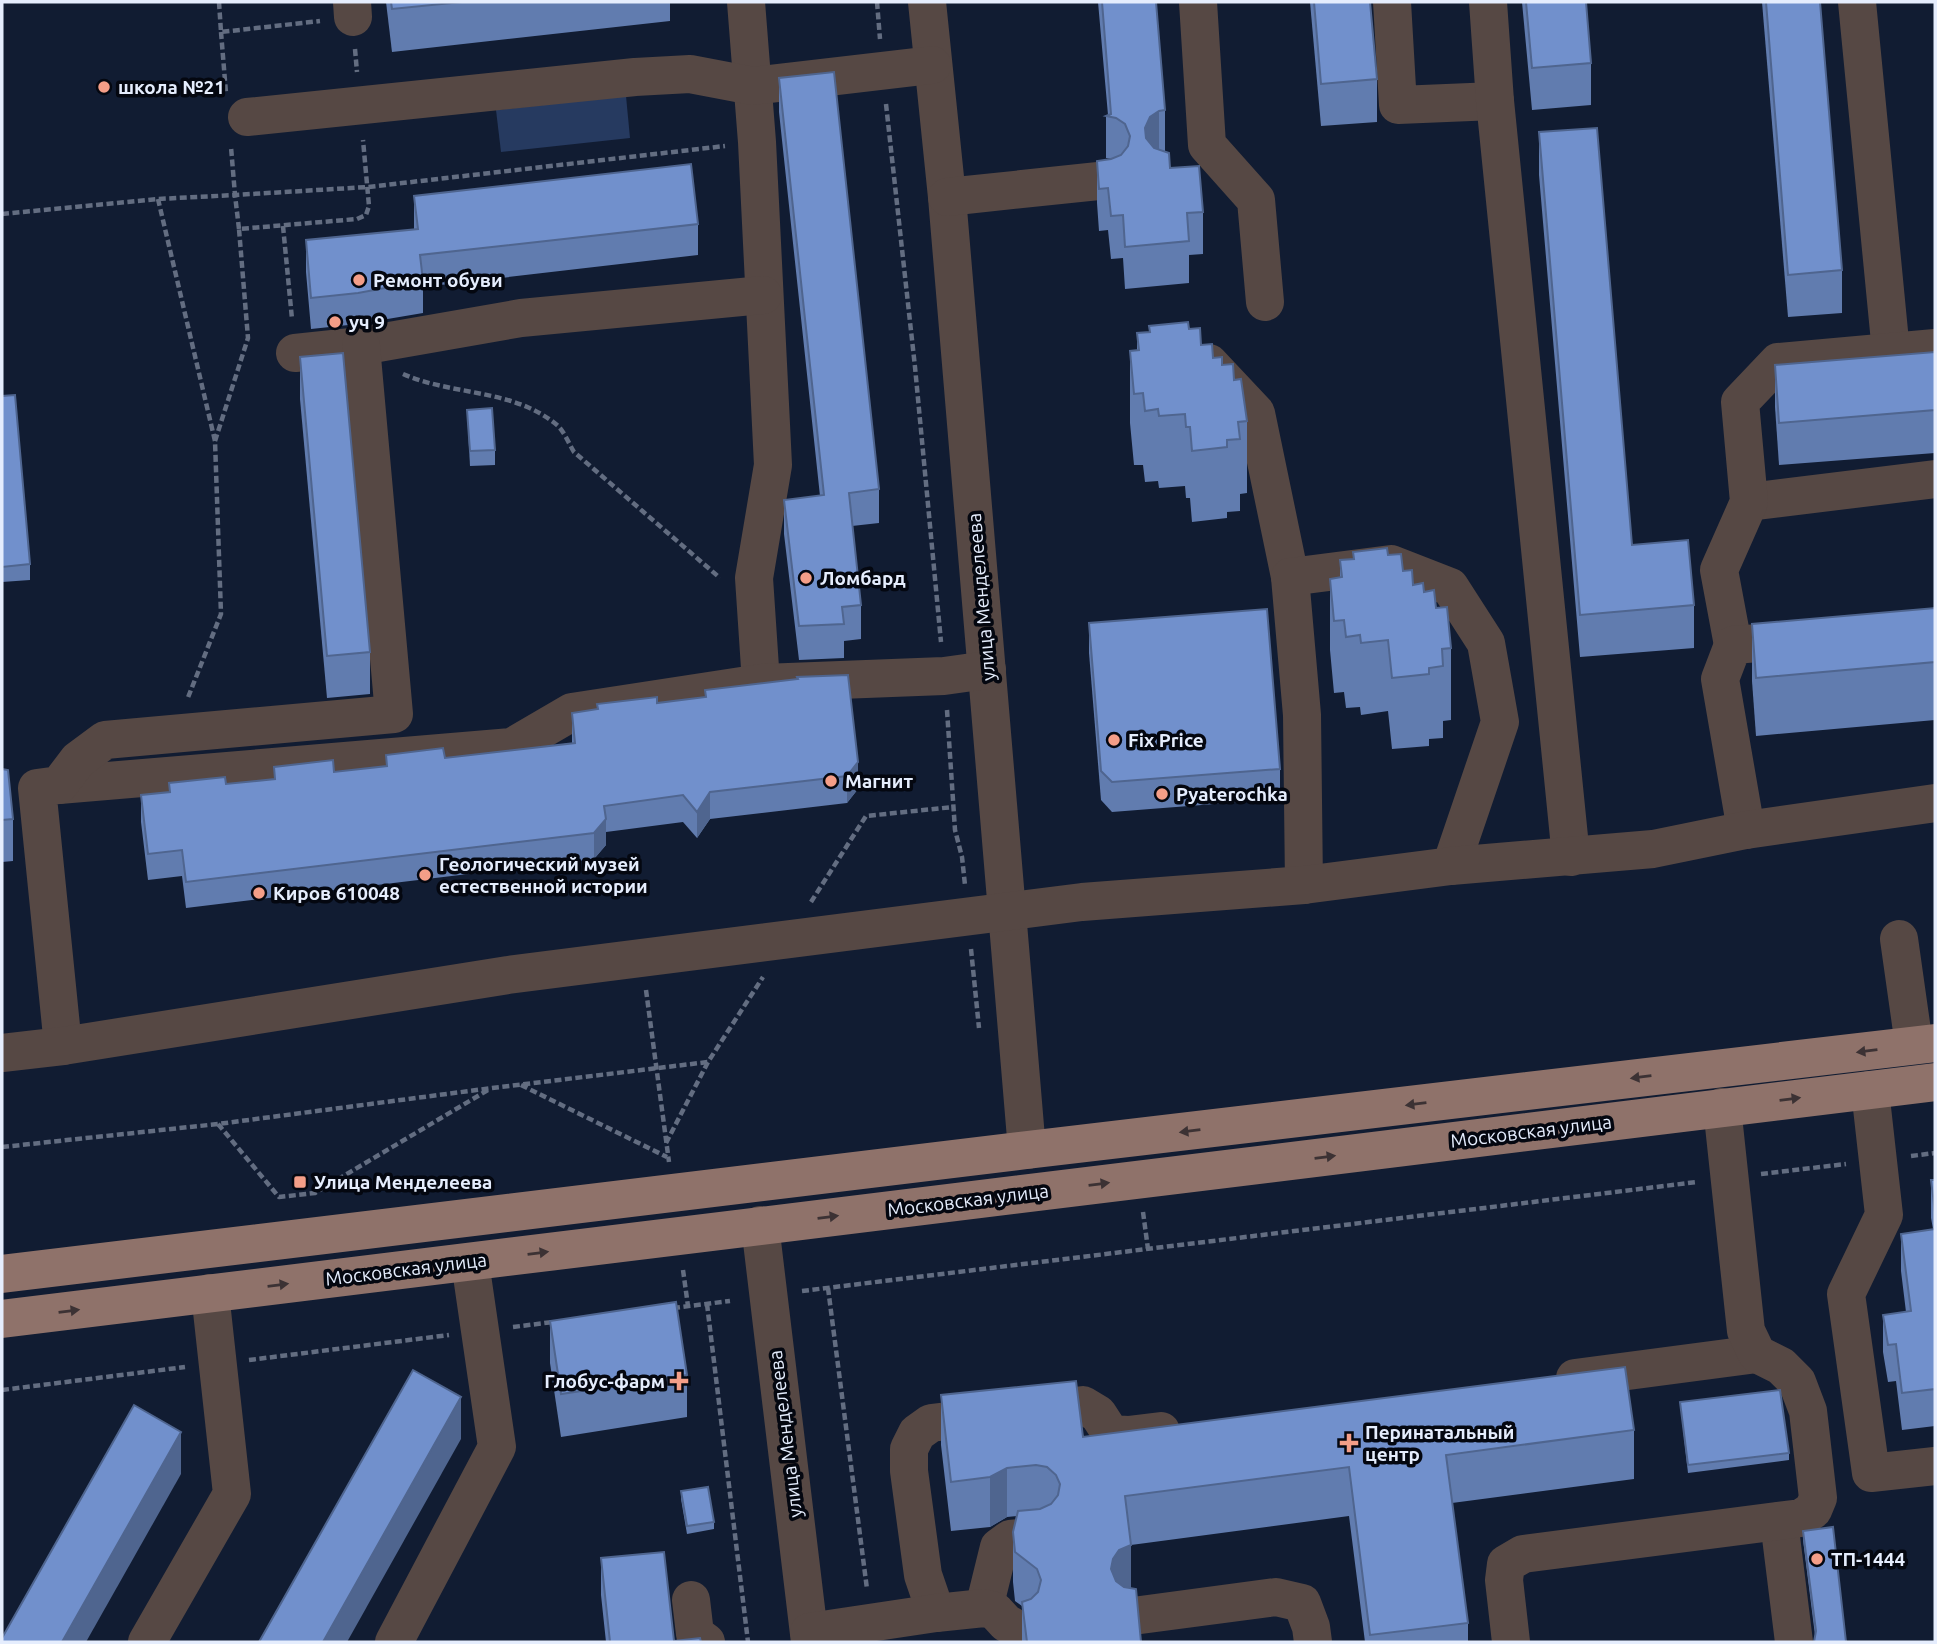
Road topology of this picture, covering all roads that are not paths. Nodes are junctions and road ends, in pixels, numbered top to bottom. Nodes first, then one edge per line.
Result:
1 (746, 2) edge
2 (926, 2) edge
3 (1198, 2) edge
4 (1392, 2) edge
5 (1488, 2) edge
6 (1857, 2) edge
7 (932, 65) junction
8 (753, 86) junction
9 (1495, 101) junction
10 (235, 119) road end
11 (1192, 177) edge
12 (1108, 180) edge
13 (1243, 186) junction
14 (947, 197) junction
15 (764, 295) junction
16 (1265, 302) dead end
17 (361, 346) junction
18 (1935, 348) edge
19 (1891, 352) junction
20 (295, 353) road end
21 (1200, 354) edge
22 (1935, 479) edge
23 (1749, 502) junction
24 (1290, 577) junction
25 (1787, 640) edge
26 (1733, 645) junction
27 (987, 670) junction
28 (761, 683) junction
29 (394, 714) junction
30 (1559, 720) junction
31 (1500, 722) junction
32 (396, 758) junction
33 (32, 788) edge
34 (1935, 803) edge
35 (1746, 830) junction
36 (1571, 857) junction
37 (1451, 866) junction
38 (1304, 885) junction
39 (1006, 912) junction
40 (1899, 939) dead end
41 (1925, 1044) edge
42 (63, 1046) junction
43 (2, 1054) edge
44 (1935, 1082) edge
45 (1870, 1090) junction
46 (1722, 1107) junction
47 (1027, 1150) junction
48 (755, 1184) junction
49 (1031, 1192) junction
50 (760, 1225) junction
51 (470, 1262) junction
52 (2, 1274) edge
53 (210, 1293) junction
54 (2, 1319) edge
55 (1757, 1354) junction
56 (1538, 1382) edge
57 (1196, 1426) edge
58 (1935, 1466) edge
59 (1779, 1521) junction
60 (1038, 1536) edge
61 (691, 1600) dead end
62 (984, 1608) junction
63 (936, 1613) junction
64 (1133, 1616) edge
65 (1019, 1630) dead end
66 (810, 1637) edge
67 (147, 1642) edge
68 (394, 1642) edge
69 (706, 1642) edge
70 (1313, 1642) edge
71 (1511, 1642) edge
72 (1794, 1642) edge

1 - 8 street
2 - 7 street, улица Менделеева
3 - 13 street
4 - 9 street
5 - 9 street
6 - 19 street
7 - 8 street
7 - 14 street, улица Менделеева
8 - 10 street
8 - 15 street
9 - 30 street
11 - 13 street
12 - 14 street
13 - 16 street
14 - 27 street, улица Менделеева
15 - 17 street
15 - 28 street
17 - 20 street
17 - 29 street
18 - 19 street
19 - 23 street
21 - 24 street
22 - 23 street
23 - 26 street
24 - 31 street
24 - 38 street
25 - 26 street
26 - 35 street
27 - 28 street
27 - 39 street, улица Менделеева
28 - 32 street
29 - 32 street
29 - 33 street
30 - 31 street
30 - 36 street
31 - 37 street
32 - 33 street
33 - 42 street
34 - 35 street
35 - 36 street
36 - 37 street
37 - 38 street
38 - 39 street
39 - 42 street
39 - 47 street, улица Менделеева
40 - 41 street
41 -> 47 main road, Московская улица
42 - 43 street
44 - 45 main road, Московская улица
46 -> 45 main road, Московская улица
45 - 58 street
49 -> 46 main road, Московская улица
46 - 55 street
47 - 48 main road, Московская улица
47 - 49 main road, улица Менделеева
48 - 50 main road
48 - 52 main road, Московская улица
50 -> 49 main road, Московская улица
51 -> 50 main road, Московская улица
50 - 66 street, улица Менделеева
53 -> 51 main road, Московская улица
51 - 68 street
54 -> 53 main road, Московская улица
53 - 67 street
55 - 56 street
55 - 59 street
57 - 63 street
59 - 71 street
59 - 72 street
60 - 62 street
61 - 69 street
62 - 63 street
62 - 65 street
63 - 66 street
64 - 70 street

